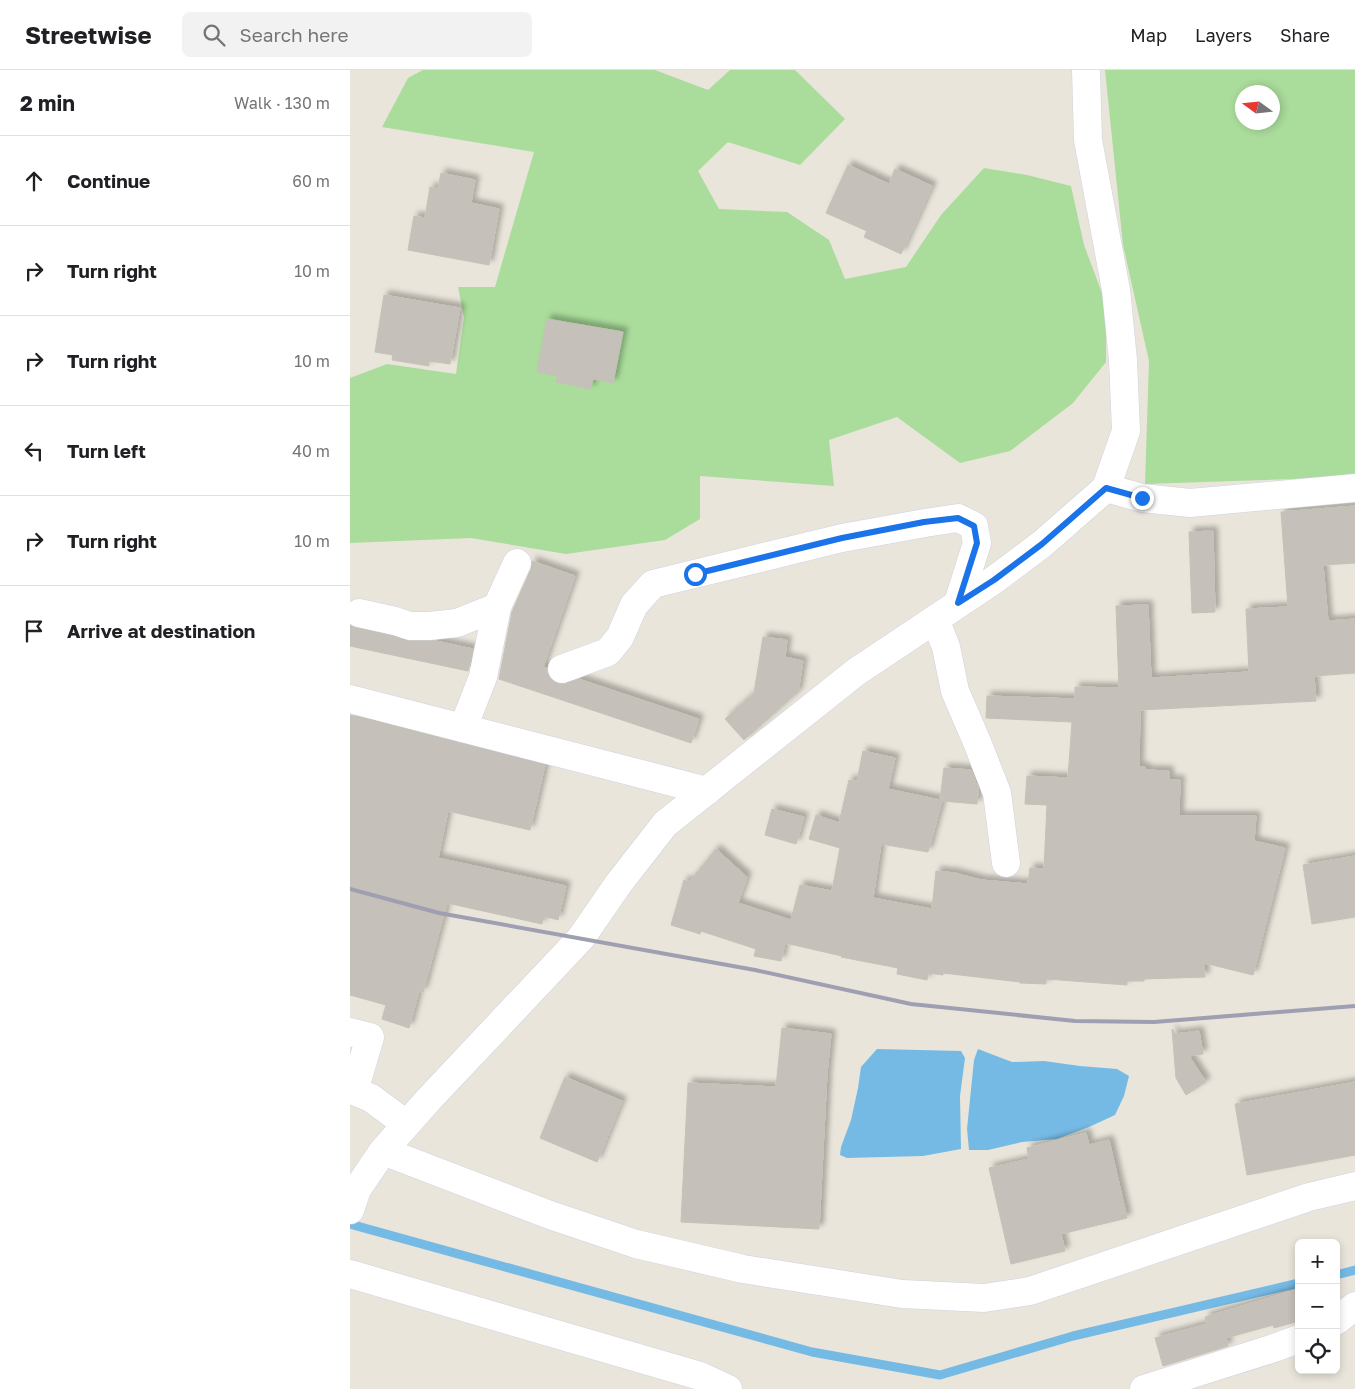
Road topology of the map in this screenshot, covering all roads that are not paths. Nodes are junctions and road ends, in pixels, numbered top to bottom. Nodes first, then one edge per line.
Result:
1 (1086, 70) edge
2 (1106, 488) junction
3 (1355, 488) edge
4 (517, 562) dead end
5 (958, 603) junction
6 (498, 606) junction
7 (359, 613) dead end
8 (935, 619) junction
9 (562, 670) dead end
10 (350, 699) edge
11 (463, 728) junction
12 (706, 791) junction
13 (1006, 863) dead end
14 (350, 1032) edge
15 (352, 1091) edge
16 (406, 1124) junction
17 (383, 1151) junction
18 (1355, 1186) edge
19 (354, 1200) edge
20 (350, 1274) edge
21 (1355, 1306) edge
22 (1340, 1318) edge
23 (1295, 1340) edge
24 (728, 1389) edge
25 (1144, 1389) edge

1 - 2 street
2 - 3 street
2 - 5 street
4 - 6 street
5 - 8 street
5 - 9 street
6 - 7 street
6 - 11 street
8 - 12 street
8 - 13 street
10 - 11 street
11 - 12 street
12 - 16 street
14 - 15 street
15 - 16 street
16 - 17 street
17 - 18 street
17 - 19 street
20 - 24 street
21 - 22 street
23 - 25 street

